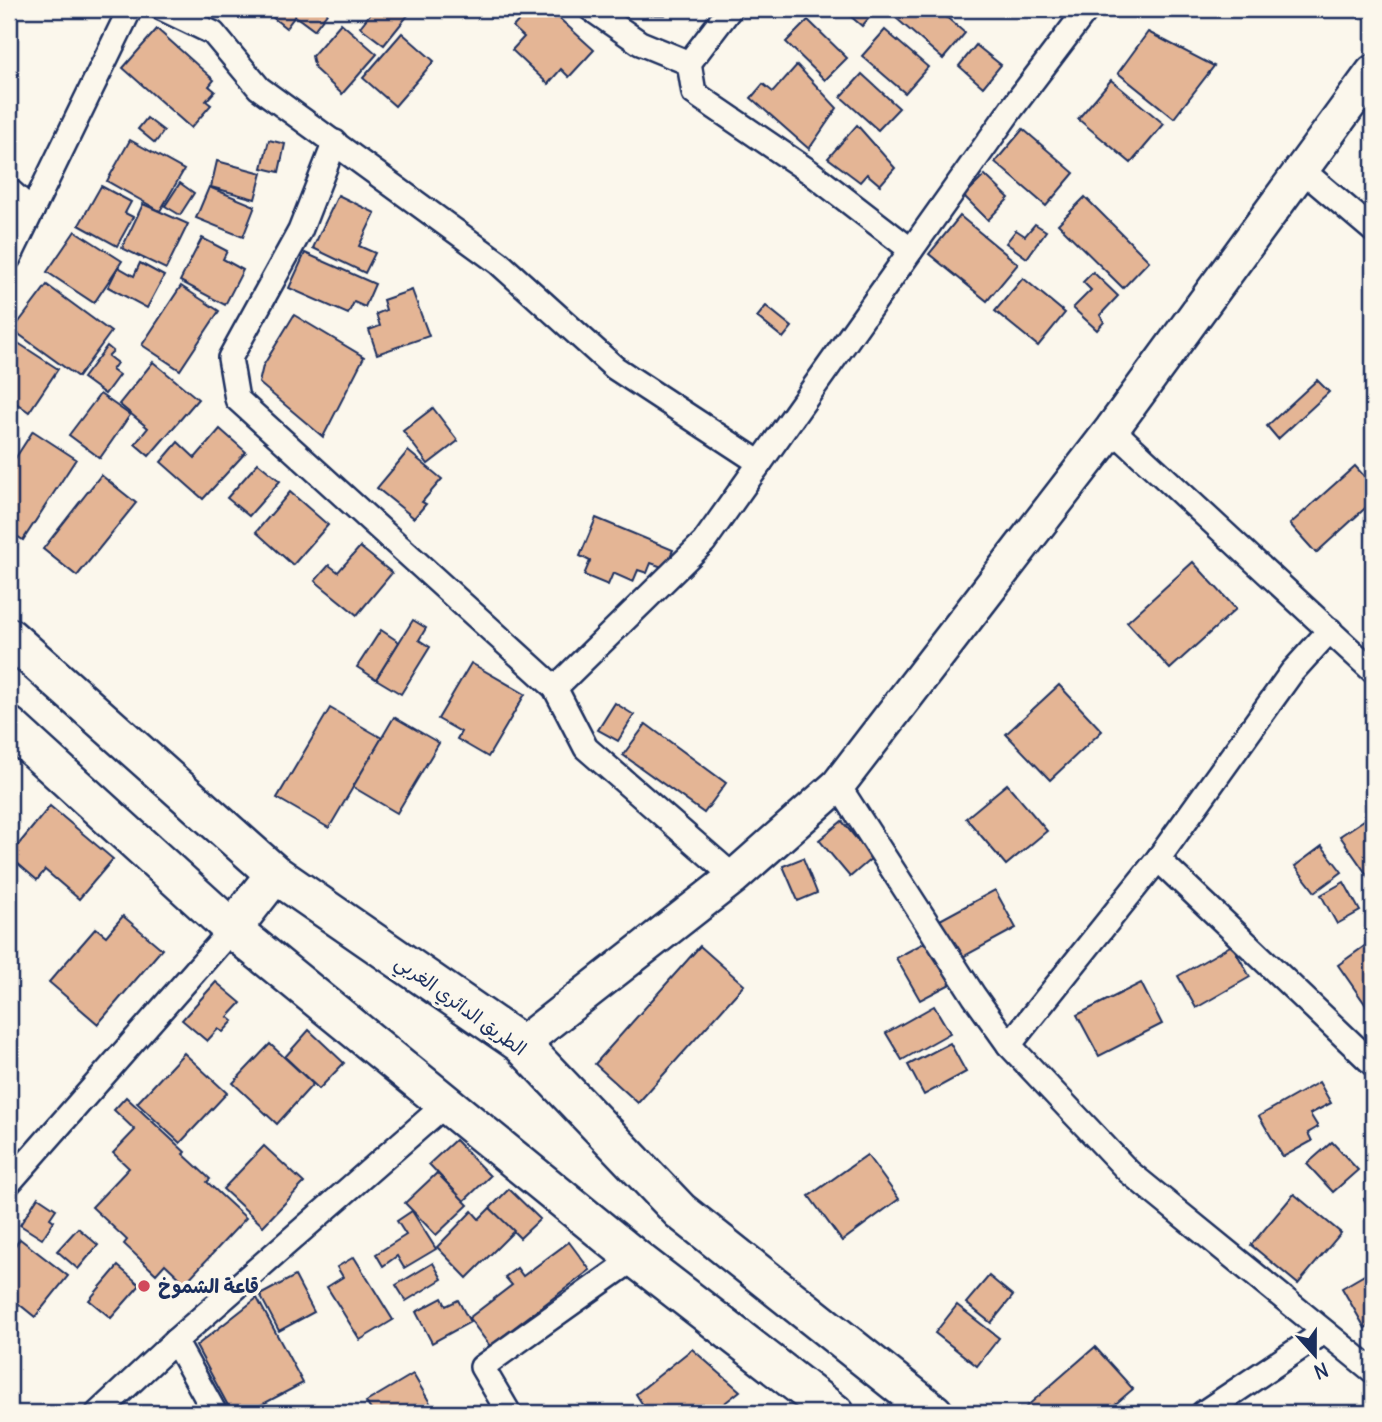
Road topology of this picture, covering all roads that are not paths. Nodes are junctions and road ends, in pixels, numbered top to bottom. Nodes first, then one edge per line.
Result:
1 (130, 9) edge
2 (163, 9) edge
3 (591, 9) edge
4 (730, 9) edge
5 (1087, 9) edge
6 (690, 63) junction
7 (1373, 72) edge
8 (335, 142) junction
9 (1301, 169) junction
10 (9, 190) edge
11 (32, 211) junction
12 (1373, 230) edge
13 (911, 250) junction
14 (9, 258) edge
15 (1112, 429) junction
16 (760, 463) junction
17 (1330, 629) junction
18 (9, 638) edge
19 (1373, 671) edge
20 (555, 688) junction
21 (9, 726) edge
22 (838, 785) junction
23 (1158, 859) junction
24 (275, 874) junction
25 (734, 877) junction
26 (232, 929) junction
27 (521, 1044) junction
28 (1009, 1045) junction
29 (1373, 1064) edge
30 (447, 1103) junction
31 (9, 1183) edge
32 (635, 1258) junction
33 (1324, 1332) junction
34 (175, 1341) junction
35 (1373, 1371) edge
36 (98, 1413) edge
37 (215, 1413) edge
38 (509, 1413) edge
39 (835, 1413) edge
40 (934, 1413) edge
41 (1202, 1413) edge

1 - 11 street
2 - 8 street
3 - 6 street
4 - 6 street
5 - 13 street
6 - 13 street
7 - 9 street
8 - 16 street
8 - 20 street
9 - 12 street
9 - 15 street
10 - 11 street
11 - 14 street
13 - 16 street
15 - 17 street
15 - 22 street
16 - 20 street
17 - 19 street
17 - 23 street
18 - 24 main road, الطريق الدائري الغربي
20 - 25 street
21 - 26 main road
22 - 25 street
22 - 28 street
23 - 28 street
23 - 29 street
24 - 26 main road
24 - 27 main road, الطريق الدائري الغربي
25 - 27 street
26 - 30 main road
26 - 31 street
27 - 40 main road, الطريق الدائري الغربي
28 - 33 street
30 - 32 main road
30 - 34 street
32 - 38 street
32 - 39 main road
33 - 35 street
33 - 41 street
34 - 36 street
34 - 37 street

